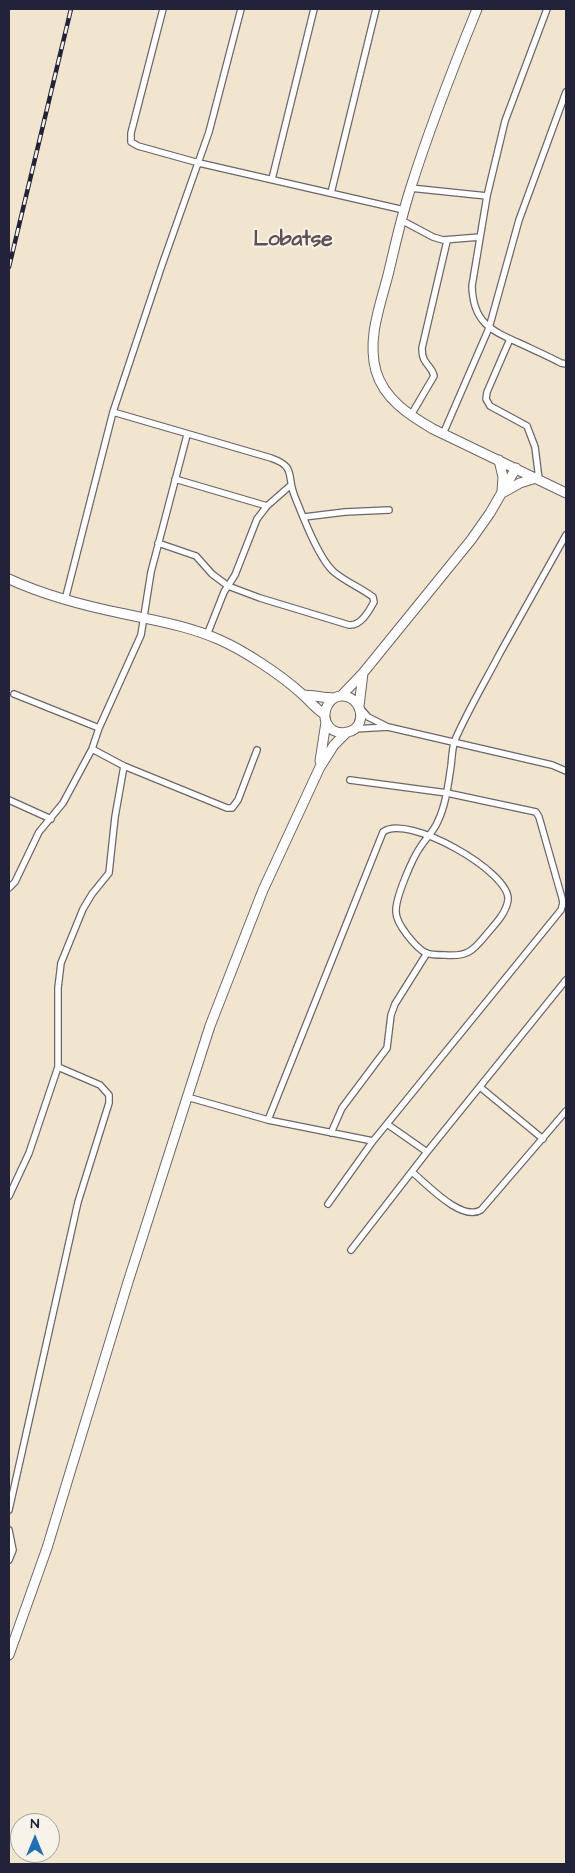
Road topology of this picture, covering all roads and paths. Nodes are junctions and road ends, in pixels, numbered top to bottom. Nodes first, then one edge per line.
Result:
1 (163, 9) edge
2 (240, 9) edge
3 (314, 9) edge
4 (376, 9) edge
5 (477, 9) edge
6 (548, 9) edge
7 (566, 92) edge
8 (199, 163) junction
9 (272, 179) junction
10 (410, 188) junction
11 (331, 192) junction
12 (487, 196) junction
13 (402, 215) junction
14 (480, 237) junction
15 (447, 241) junction
16 (489, 328) junction
17 (510, 339) junction
18 (566, 364) edge
19 (113, 412) junction
20 (411, 415) junction
21 (443, 434) junction
22 (187, 435) junction
23 (499, 460) junction
24 (516, 468) junction
25 (175, 480) junction
26 (539, 480) junction
27 (291, 485) junction
28 (502, 493) junction
29 (566, 493) edge
30 (266, 506) junction
31 (389, 510) dead end
32 (304, 517) junction
33 (566, 535) edge
34 (158, 543) junction
35 (9, 579) edge
36 (228, 586) junction
37 (65, 600) junction
38 (143, 618) junction
39 (207, 634) junction
40 (363, 673) junction
41 (14, 694) dead end
42 (303, 695) junction
43 (338, 697) junction
44 (360, 708) junction
45 (325, 718) junction
46 (388, 727) junction
47 (99, 728) junction
48 (350, 731) junction
49 (454, 742) junction
50 (92, 749) junction
51 (257, 750) dead end
52 (124, 766) junction
53 (320, 767) junction
54 (566, 771) edge
55 (350, 780) dead end
56 (447, 792) junction
57 (9, 800) edge
58 (50, 819) junction
59 (430, 835) junction
60 (9, 888) edge
61 (427, 953) junction
62 (566, 980) edge
63 (58, 1067) junction
64 (480, 1087) junction
65 (187, 1097) junction
66 (566, 1111) edge
67 (268, 1120) junction
68 (387, 1124) junction
69 (330, 1133) junction
70 (543, 1139) junction
71 (373, 1141) junction
72 (427, 1152) junction
73 (412, 1172) junction
74 (9, 1196) edge
75 (328, 1204) dead end
76 (351, 1250) dead end
77 (9, 1510) edge
78 (9, 1530) edge
79 (9, 1560) edge
80 (9, 1655) edge

1 - 8 street
2 - 8 street
3 - 9 street
4 - 11 street
5 - 10 main road
6 - 12 street
7 - 16 street
8 - 9 street
8 - 19 street
9 - 11 street
10 - 12 street
10 - 13 main road
11 - 13 street
12 - 14 street
13 - 15 street
13 - 20 main road
14 - 15 street
14 - 16 street
15 - 20 street
16 - 17 street
16 - 21 street
17 - 18 street
17 - 26 street
19 - 22 street
19 - 37 street
20 - 21 main road
21 - 23 main road
22 - 25 street
22 - 27 street
23 - 24 main road
23 - 28 main road
24 - 26 main road
24 - 28 main road
25 - 30 street
25 - 34 street
26 - 28 main road
26 - 29 main road
27 - 30 street
27 - 32 street
28 - 40 main road
30 - 36 street
31 - 32 street
32 - 36 street
33 - 49 street
34 - 36 street
34 - 38 street
35 - 37 main road
36 - 39 street
37 - 38 main road
38 - 39 main road
38 - 47 street
39 - 42 main road
40 - 43 main road
40 - 44 main road
41 - 47 street
42 - 43 main road
42 - 45 main road
43 - 44 main road
43 - 45 main road
44 - 46 street
44 - 48 main road
45 - 48 main road
45 - 53 main road
46 - 48 street
46 - 49 street
47 - 50 street
48 - 53 main road
49 - 54 street
49 - 56 street
50 - 52 street
50 - 58 street
51 - 52 street
52 - 63 street
53 - 65 main road
55 - 56 street
56 - 59 street
56 - 68 street
57 - 58 street
58 - 60 street
59 - 61 street
59 - 61 street
59 - 67 street
61 - 69 street
62 - 64 street
63 - 74 street
63 - 77 street
64 - 70 street
64 - 72 street
65 - 67 street
65 - 80 main road
66 - 70 street
67 - 69 street
68 - 71 street
68 - 72 street
69 - 71 street
70 - 73 street
71 - 75 street
72 - 73 street
73 - 76 street
78 - 79 street

